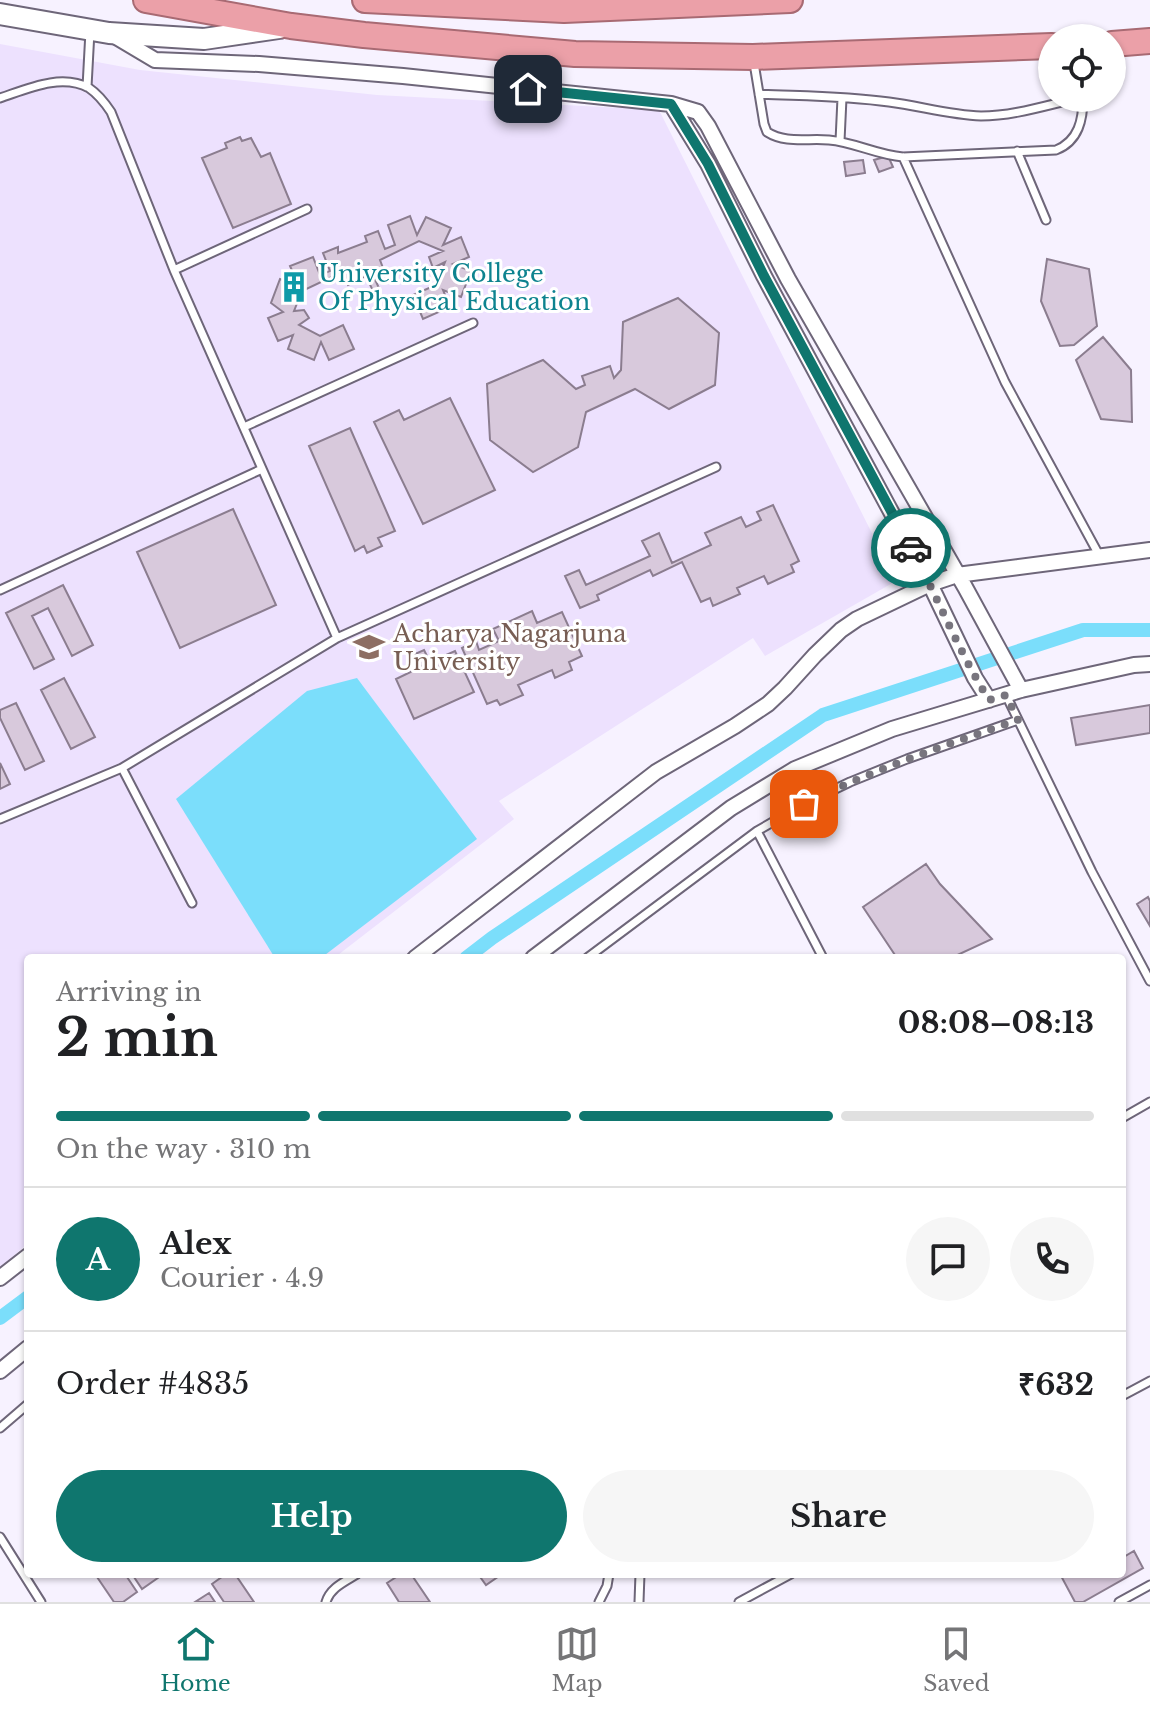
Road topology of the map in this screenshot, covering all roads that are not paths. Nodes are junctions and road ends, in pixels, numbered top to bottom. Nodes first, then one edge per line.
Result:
1 (146, 0) edge
2 (365, 0) edge
3 (790, 0) edge
4 (0, 14) edge
5 (291, 26) junction
6 (100, 31) junction
7 (1150, 41) edge
8 (1126, 43) edge
9 (1038, 47) edge
10 (753, 57) junction
11 (87, 87) junction
12 (759, 94) junction
13 (0, 98) edge
14 (842, 98) junction
15 (671, 104) junction
16 (1038, 107) edge
17 (1081, 112) edge
18 (840, 141) junction
19 (1017, 151) junction
20 (903, 157) junction
21 (307, 209) dead end
22 (1046, 220) dead end
23 (174, 270) junction
24 (473, 323) dead end
25 (244, 427) junction
26 (716, 467) dead end
27 (262, 469) junction
28 (1150, 550) edge
29 (1099, 555) junction
30 (961, 581) junction
31 (0, 590) edge
32 (934, 591) junction
33 (337, 638) junction
34 (1150, 664) edge
35 (1021, 690) junction
36 (1006, 695) junction
37 (989, 700) junction
38 (1018, 720) junction
39 (122, 768) junction
40 (0, 819) edge
41 (757, 831) junction
42 (192, 903) dead end
43 (420, 954) edge
44 (538, 954) edge
45 (592, 954) edge
46 (821, 954) edge
47 (1150, 981) edge
48 (1150, 1102) edge
49 (1126, 1116) edge
50 (24, 1259) edge
51 (0, 1278) edge
52 (24, 1351) edge
53 (0, 1371) edge
54 (1150, 1381) edge
55 (1126, 1394) edge
56 (24, 1407) edge
57 (0, 1428) edge
58 (0, 1537) edge
59 (24, 1575) edge
60 (26, 1578) edge
61 (351, 1578) edge
62 (608, 1578) edge
63 (640, 1578) edge
64 (784, 1578) edge
65 (1150, 1585) edge
66 (41, 1602) edge
67 (326, 1602) edge
68 (599, 1602) edge
69 (639, 1602) edge
70 (739, 1602) edge
71 (1119, 1602) edge

1 - 5 highway
2 - 3 highway
4 - 6 main road
5 - 6 main road
5 - 10 highway
6 - 11 lane
6 - 15 street
7 - 8 highway
9 - 10 highway
10 - 12 lane
11 - 13 lane
11 - 23 lane
12 - 14 lane
12 - 18 lane
14 - 16 lane
14 - 18 lane
15 - 30 street
15 - 32 street
17 - 19 lane
18 - 20 lane
19 - 20 lane
19 - 22 lane
20 - 29 lane
21 - 23 lane
23 - 25 lane
24 - 25 lane
25 - 27 lane
26 - 33 lane
27 - 31 lane
27 - 33 lane
28 - 29 street
29 - 30 street
30 - 32 street
30 - 35 street
32 - 37 street
32 - 43 street
33 - 39 lane
34 - 35 street
35 - 36 street
36 - 37 street
36 - 38 lane
37 - 44 street
38 - 41 lane
38 - 47 lane
39 - 40 lane
39 - 42 lane
41 - 45 lane
41 - 46 lane
48 - 49 lane
50 - 51 street
52 - 53 street
54 - 55 lane
56 - 57 lane
58 - 59 lane
60 - 66 lane
61 - 67 lane
62 - 68 lane
63 - 69 lane
64 - 70 lane
65 - 71 lane

